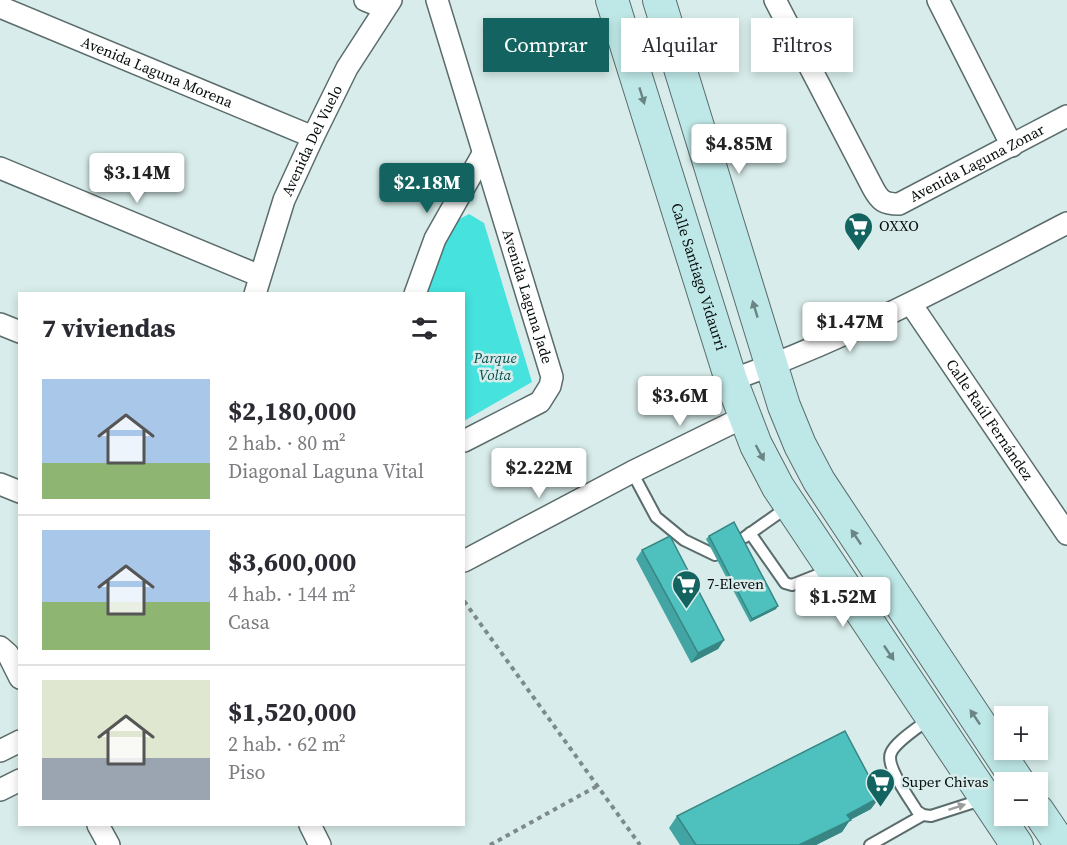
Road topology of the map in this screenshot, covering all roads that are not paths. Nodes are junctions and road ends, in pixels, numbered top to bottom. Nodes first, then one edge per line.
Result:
1 (365, 0) edge
2 (437, 0) edge
3 (612, 0) edge
4 (659, 0) edge
5 (775, 0) edge
6 (938, 0) edge
7 (388, 4) edge
8 (0, 7) edge
9 (1067, 116) edge
10 (313, 137) junction
11 (1012, 146) junction
12 (483, 154) junction
13 (0, 168) edge
14 (1067, 223) edge
15 (258, 285) edge
16 (416, 292) edge
17 (911, 304) junction
18 (0, 324) edge
19 (18, 331) edge
20 (773, 365) junction
21 (731, 380) junction
22 (744, 417) junction
23 (465, 441) edge
24 (632, 472) junction
25 (0, 484) edge
26 (18, 491) edge
27 (790, 505) junction
28 (750, 533) junction
29 (1067, 534) edge
30 (740, 540) edge
31 (715, 555) edge
32 (465, 560) edge
33 (833, 569) junction
34 (0, 647) edge
35 (18, 674) edge
36 (931, 717) junction
37 (18, 742) edge
38 (0, 751) edge
39 (1012, 772) edge
40 (18, 781) edge
41 (0, 790) edge
42 (985, 798) junction
43 (923, 815) junction
44 (99, 826) edge
45 (310, 826) edge
46 (1048, 826) edge
47 (108, 845) edge
48 (320, 845) edge
49 (870, 845) edge
50 (1017, 845) edge
51 (1060, 845) edge

1 - 7 street
2 - 12 street, Avenida Laguna Jade
3 -> 21 main road, Calle Santiago Vidaurri
20 -> 4 main road
5 - 11 street, Avenida Laguna Zonar
6 - 11 street
7 - 10 street, Avenida Del Vuelo
8 - 10 street, Avenida Laguna Morena
9 - 11 street, Avenida Laguna Zonar
10 - 15 street, Avenida Del Vuelo
12 - 16 street
12 - 23 street, Avenida Laguna Jade
13 - 15 street
14 - 17 street
17 - 20 street
17 - 29 street, Calle Raúl Fernández
18 - 19 street
20 - 21 street
39 -> 20 main road
21 - 22 main road, Calle Santiago Vidaurri
22 - 24 street
22 -> 27 main road, Calle Santiago Vidaurri
24 - 31 lane
24 - 32 street
25 - 26 street
27 - 28 lane
27 - 33 main road, Calle Santiago Vidaurri
28 - 30 lane
28 - 33 lane
33 -> 36 main road, Calle Santiago Vidaurri
34 - 35 street
36 - 42 main road, Calle Santiago Vidaurri
36 - 43 lane
37 - 38 street
40 - 41 street
43 -> 42 lane
42 - 50 main road, Calle Santiago Vidaurri
43 - 49 lane
44 - 47 street
45 - 48 street
46 - 51 main road

